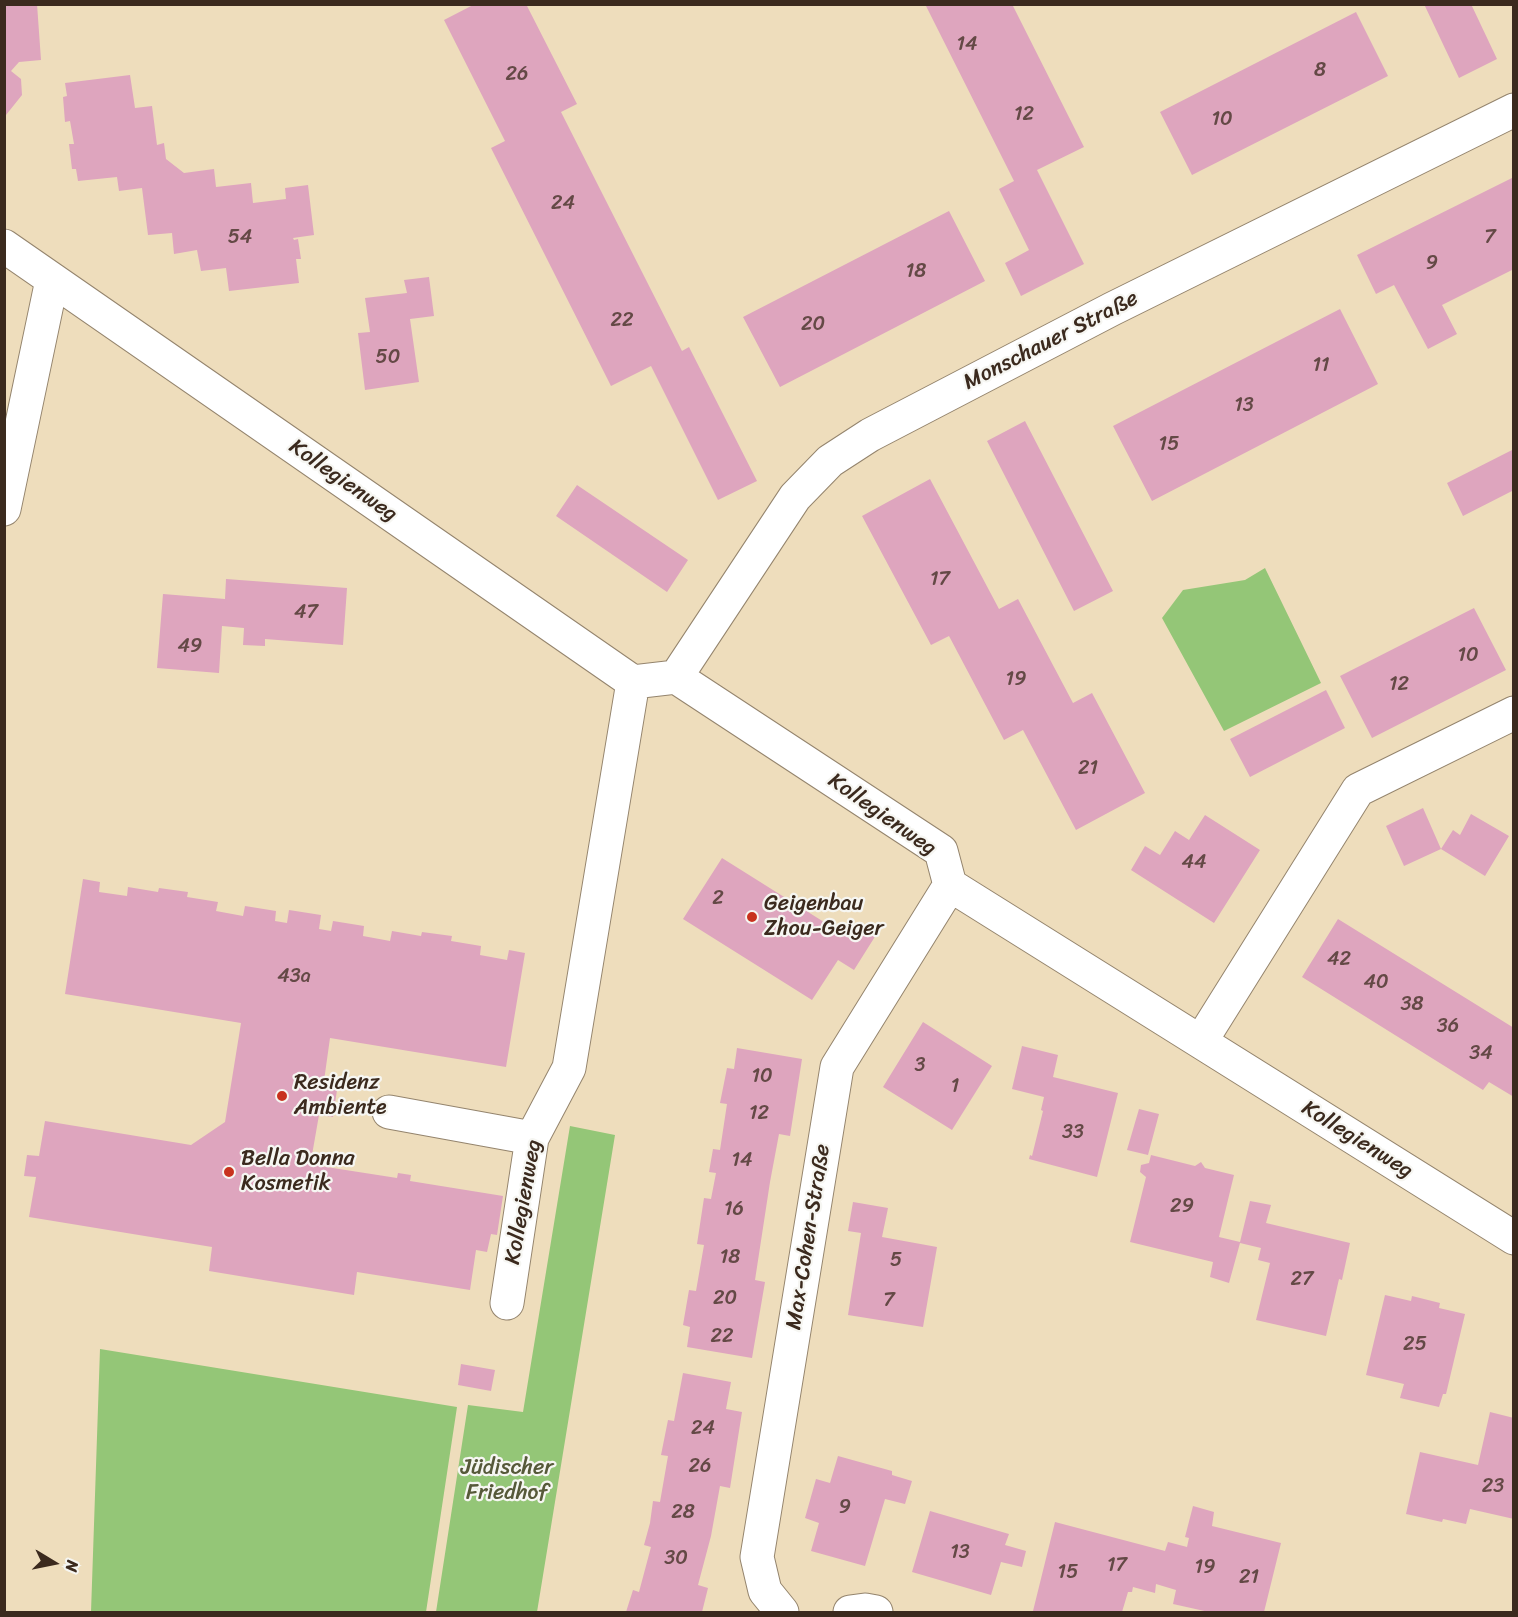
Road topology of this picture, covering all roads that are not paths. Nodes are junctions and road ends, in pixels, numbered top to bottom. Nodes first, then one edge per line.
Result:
1 (1514, 110) edge
2 (4, 246) edge
3 (52, 280) junction
4 (4, 509) edge
5 (676, 677) junction
6 (633, 682) junction
7 (1514, 713) edge
8 (950, 885) junction
9 (1201, 1041) junction
10 (388, 1112) dead end
11 (532, 1138) junction
12 (1514, 1238) edge
13 (507, 1302) dead end
14 (782, 1612) edge
15 (850, 1612) edge
16 (876, 1612) edge

1 - 5 street, Monschauer Straße
2 - 3 street, Kollegienweg
3 - 4 street
3 - 6 street, Kollegienweg
5 - 6 street
5 - 8 street, Kollegienweg
6 - 11 street, Kollegienweg
7 - 9 street
8 - 9 street, Kollegienweg
8 - 14 street, Max-Cohen-Straße
9 - 12 street, Kollegienweg
10 - 11 street
11 - 13 street, Kollegienweg
15 - 16 street

